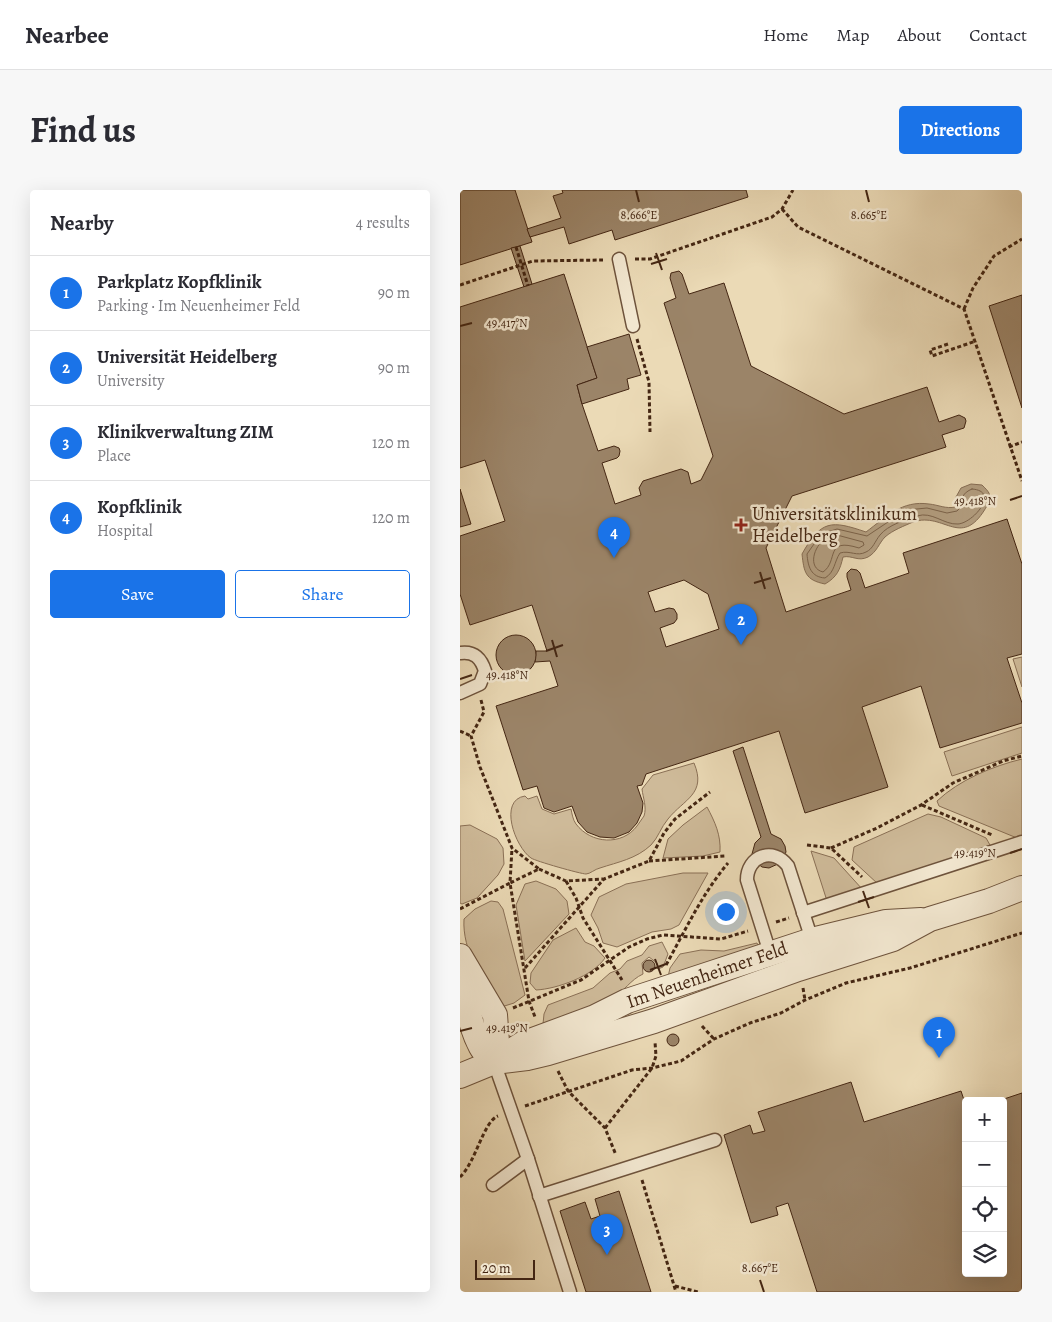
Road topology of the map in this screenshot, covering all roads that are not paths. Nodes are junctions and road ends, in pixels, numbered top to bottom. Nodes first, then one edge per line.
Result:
1 (618, 259) dead end
2 (633, 326) dead end
3 (460, 653) edge
4 (460, 693) edge
5 (1018, 843) edge
6 (1022, 888) edge
7 (804, 913) junction
8 (815, 951) junction
9 (770, 953) junction
10 (460, 957) edge
11 (462, 998) edge
12 (494, 1062) junction
13 (460, 1076) edge
14 (715, 1140) dead end
15 (528, 1159) junction
16 (492, 1185) dead end
17 (540, 1196) junction
18 (570, 1292) edge

1 - 2 lane
3 - 4 lane
5 - 7 lane
6 - 8 street, Im Neuenheimer Feld
7 - 8 lane
7 - 9 lane
8 - 9 street, Im Neuenheimer Feld
8 - 12 street, Im Neuenheimer Feld
9 - 12 street, Im Neuenheimer Feld
10 - 11 street
10 - 12 street
11 - 12 street
12 - 13 street, Im Neuenheimer Feld
12 - 15 lane
14 - 17 lane
15 - 16 lane
15 - 17 lane
17 - 18 lane

